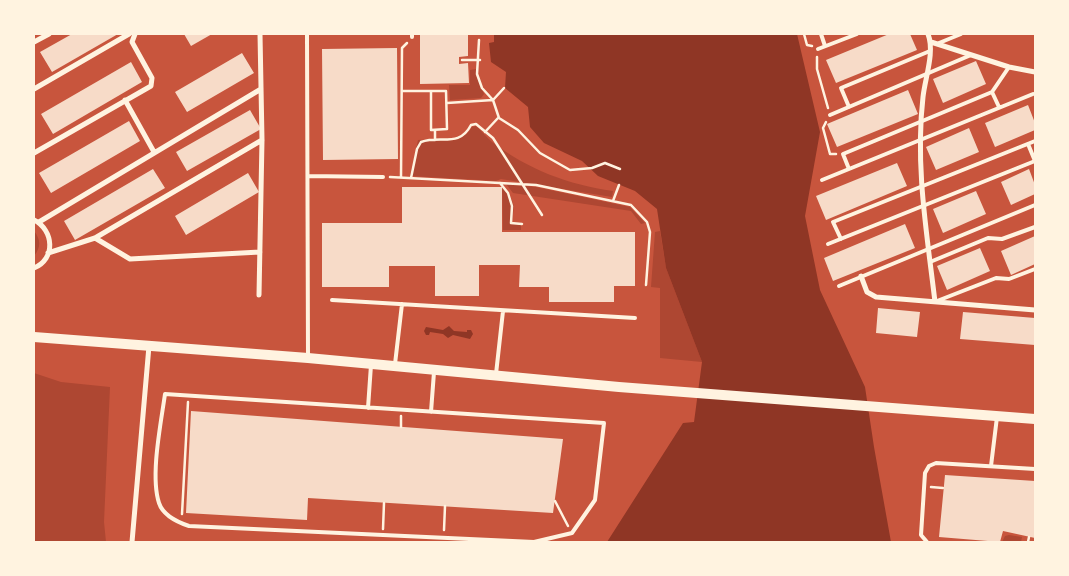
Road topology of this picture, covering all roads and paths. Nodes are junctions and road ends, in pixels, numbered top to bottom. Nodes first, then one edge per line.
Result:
1 (49, 34) edge
2 (129, 34) edge
3 (136, 34) edge
4 (260, 34) edge
5 (307, 34) edge
6 (804, 34) edge
7 (821, 34) edge
8 (857, 34) edge
9 (928, 34) edge
10 (961, 34) edge
11 (412, 35) edge
12 (479, 40) dead end
13 (34, 42) edge
14 (931, 42) junction
15 (939, 43) junction
16 (825, 46) junction
17 (818, 49) junction
18 (930, 51) junction
19 (971, 55) junction
20 (462, 60) dead end
21 (480, 60) junction
22 (1009, 67) junction
23 (1035, 72) edge
24 (925, 76) junction
25 (504, 88) dead end
26 (34, 89) edge
27 (261, 89) junction
28 (402, 91) junction
29 (431, 91) junction
30 (992, 92) junction
31 (1033, 94) dead end
32 (125, 100) junction
33 (493, 100) junction
34 (447, 103) junction
35 (849, 107) junction
36 (999, 107) junction
37 (830, 115) junction
38 (499, 118) junction
39 (920, 123) junction
40 (435, 130) junction
41 (485, 132) junction
42 (920, 139) junction
43 (262, 140) junction
44 (435, 140) junction
45 (1035, 141) edge
46 (1028, 144) junction
47 (154, 152) junction
48 (34, 153) edge
49 (843, 154) junction
50 (620, 169) dead end
51 (849, 169) junction
52 (308, 176) junction
53 (383, 177) joint
54 (401, 178) junction
55 (411, 178) junction
56 (822, 180) dead end
57 (498, 182) junction
58 (522, 184) junction
59 (619, 185) dead end
60 (921, 185) junction
61 (613, 201) junction
62 (923, 205) junction
63 (1035, 205) edge
64 (542, 215) dead end
65 (36, 221) edge
66 (522, 224) dead end
67 (1035, 227) edge
68 (95, 238) junction
69 (841, 239) junction
70 (828, 244) dead end
71 (929, 248) junction
72 (260, 252) junction
73 (48, 253) junction
74 (930, 262) junction
75 (34, 268) edge
76 (1035, 269) edge
77 (861, 276) junction
78 (646, 285) dead end
79 (839, 286) dead end
80 (259, 295) dead end
81 (332, 300) dead end
82 (935, 302) junction
83 (402, 304) junction
84 (503, 310) junction
85 (1035, 310) edge
86 (635, 318) dead end
87 (34, 337) edge
88 (148, 346) junction
89 (308, 358) junction
90 (371, 364) junction
91 (395, 366) junction
92 (434, 370) junction
93 (496, 376) junction
94 (189, 396) junction
95 (368, 408) junction
96 (431, 412) junction
97 (997, 417) junction
98 (1035, 419) edge
99 (991, 466) junction
100 (1035, 470) edge
101 (925, 487) junction
102 (943, 488) dead end
103 (183, 491) junction
104 (187, 491) dead end
105 (555, 501) dead end
106 (384, 503) dead end
107 (445, 506) dead end
108 (181, 523) junction
109 (572, 533) junction
110 (383, 535) junction
111 (1029, 537) dead end
112 (444, 538) junction
113 (131, 542) edge
114 (534, 542) edge
115 (927, 542) edge
116 (1028, 542) edge

1 - 13 street
2 - 26 street
3 - 32 street
4 - 27 street
5 - 52 lane
6 - 17 path
7 - 16 lane
8 - 16 lane
9 - 14 street
10 - 15 lane
11 - 28 path
12 - 21 path
14 - 15 street
14 - 18 street
15 - 19 street
16 - 17 lane
17 - 37 path
18 - 24 street
18 - 35 lane
19 - 22 street
19 - 24 lane
20 - 21 path
21 - 33 path
22 - 23 street
22 - 30 lane
24 - 35 lane
24 - 39 street
25 - 33 path
27 - 43 street
27 - 47 street
28 - 29 path
28 - 54 path
29 - 34 path
29 - 40 path
30 - 36 lane
30 - 39 lane
31 - 36 lane
32 - 47 street
32 - 48 street
33 - 34 path
33 - 38 path
34 - 40 path
35 - 37 lane
36 - 42 lane
37 - 49 path
38 - 41 path
38 - 50 path
39 - 42 street
39 - 49 lane
40 - 44 path
41 - 44 path
41 - 58 path
42 - 51 lane
42 - 60 street
43 - 68 street
43 - 72 street
44 - 55 path
45 - 46 lane
46 - 60 lane
46 - 62 lane
47 - 65 street
49 - 51 lane
51 - 56 lane
52 - 53 lane
52 - 89 lane
53 - 54 path
54 - 55 path
55 - 57 path
57 - 58 path
57 - 66 path
58 - 61 path
58 - 64 path
59 - 61 path
60 - 62 street
60 - 69 lane
61 - 78 path
62 - 69 lane
62 - 71 street
63 - 71 lane
65 - 73 street
67 - 74 lane
68 - 72 street
68 - 73 street
69 - 70 lane
71 - 74 street
71 - 77 lane
72 - 80 street
73 - 75 street
74 - 82 street
76 - 82 lane
77 - 79 lane
77 - 82 street
81 - 83 lane
82 - 85 street
83 - 84 lane
83 - 91 lane
84 - 86 lane
84 - 93 lane
87 - 88 main road
88 - 89 main road
88 - 113 street
89 - 90 main road
90 - 91 main road
90 - 95 lane
91 - 92 main road
92 - 93 main road
92 - 96 lane
93 - 97 main road
94 - 95 lane
94 - 103 path
94 - 108 lane
95 - 96 lane
96 - 109 lane
97 - 98 main road
97 - 99 lane
99 - 100 lane
99 - 101 lane
101 - 102 path
101 - 115 lane
103 - 104 path
103 - 108 path
105 - 109 path
106 - 110 path
107 - 112 path
108 - 110 lane
109 - 114 lane
110 - 112 lane
111 - 116 path
112 - 114 lane

